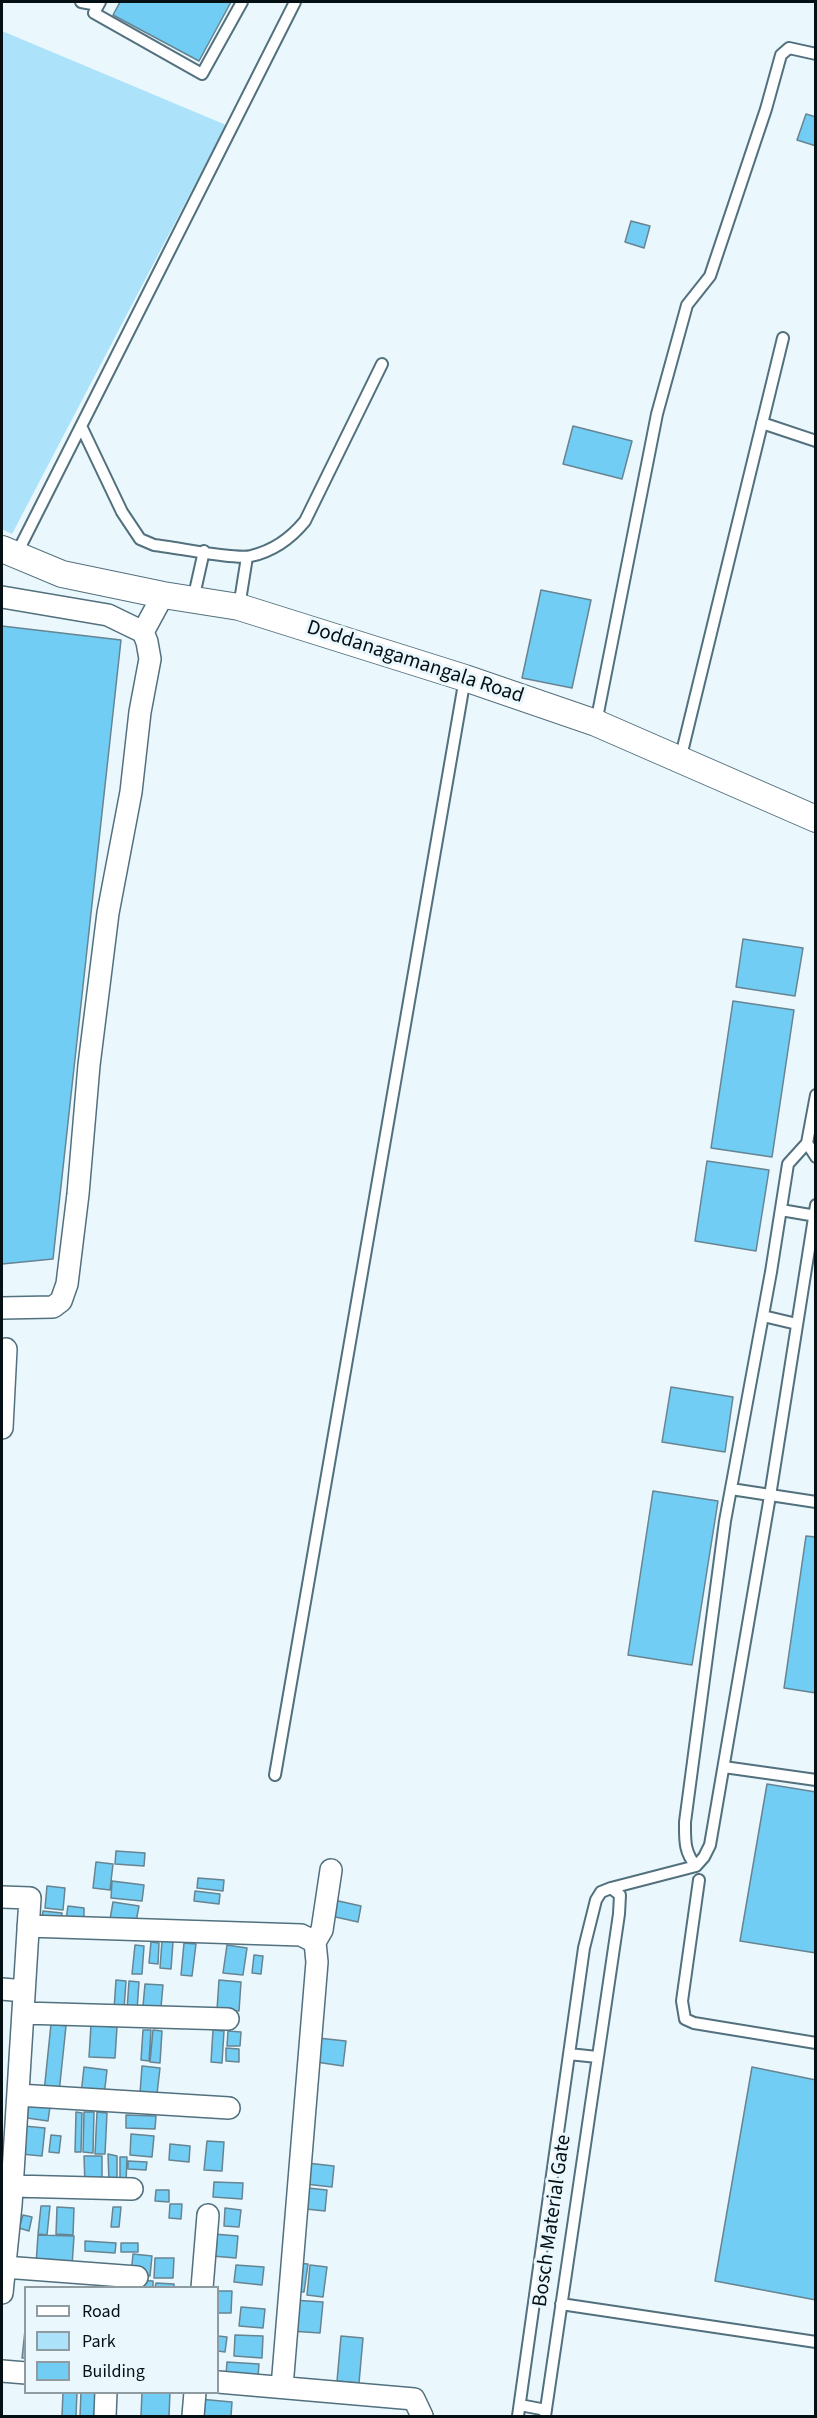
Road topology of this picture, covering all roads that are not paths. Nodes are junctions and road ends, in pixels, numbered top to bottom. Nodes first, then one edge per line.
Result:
1 (81, 2) edge
2 (242, 2) edge
3 (296, 2) edge
4 (98, 3) edge
5 (816, 54) edge
6 (783, 338) dead end
7 (382, 364) dead end
8 (762, 423) junction
9 (81, 426) junction
10 (816, 441) edge
11 (204, 551) junction
12 (9, 552) edge
13 (247, 556) junction
14 (163, 595) junction
15 (2, 597) edge
16 (193, 600) junction
17 (239, 607) junction
18 (142, 632) junction
19 (465, 678) junction
20 (596, 723) junction
21 (680, 760) junction
22 (816, 819) edge
23 (816, 1095) edge
24 (807, 1143) junction
25 (816, 1156) edge
26 (781, 1210) junction
27 (815, 1212) edge
28 (2, 1308) edge
29 (763, 1316) junction
30 (797, 1324) junction
31 (6, 1349) dead end
32 (2, 1428) edge
33 (731, 1489) junction
34 (770, 1496) junction
35 (816, 1502) edge
36 (724, 1767) junction
37 (275, 1775) dead end
38 (816, 1780) edge
39 (696, 1866) junction
40 (332, 1870) dead end
41 (699, 1880) dead end
42 (611, 1888) junction
43 (2, 1897) edge
44 (28, 1926) junction
45 (315, 1942) junction
46 (2, 1989) edge
47 (24, 1991) junction
48 (23, 2013) junction
49 (228, 2019) dead end
50 (816, 2043) edge
51 (569, 2054) junction
52 (597, 2057) junction
53 (13, 2082) edge
54 (229, 2108) dead end
55 (8, 2158) edge
56 (13, 2186) junction
57 (132, 2189) dead end
58 (208, 2215) dead end
59 (4, 2243) edge
60 (4, 2267) junction
61 (137, 2277) dead end
62 (202, 2286) edge
63 (2, 2293) edge
64 (561, 2304) junction
65 (816, 2342) edge
66 (2, 2371) edge
67 (24, 2373) edge
68 (219, 2382) edge
69 (282, 2387) junction
70 (106, 2394) edge
71 (195, 2394) edge
72 (519, 2411) edge
73 (545, 2413) edge
74 (105, 2416) edge
75 (193, 2416) edge
76 (422, 2416) edge

1 - 4 lane
2 - 4 lane
3 - 9 lane
5 - 20 lane
6 - 8 lane
7 - 13 lane
8 - 10 lane
8 - 21 lane
9 - 11 lane
9 - 12 lane
11 - 13 lane
11 - 16 lane
12 - 14 street, Doddanagamangala Road
13 - 17 lane
14 - 16 street, Doddanagamangala Road
14 - 18 street
15 - 18 street
16 - 17 street, Doddanagamangala Road
17 - 19 street, Doddanagamangala Road
18 - 28 street
19 - 20 street, Doddanagamangala Road
19 - 37 lane
20 - 21 street, Doddanagamangala Road
21 - 22 street, Doddanagamangala Road
23 - 24 lane
24 - 25 lane
24 - 26 lane
26 - 27 lane
26 - 29 lane
27 - 30 lane
29 - 30 lane
29 - 33 lane
30 - 34 lane
31 - 32 street
33 - 34 lane
33 - 39 lane
34 - 35 lane
34 - 36 lane
36 - 38 lane
36 - 39 lane
39 - 42 lane
40 - 45 street
41 - 50 lane
42 - 51 lane
42 - 52 lane, Bosch Material Gate
43 - 44 street
44 - 45 street
44 - 47 street
45 - 69 street
46 - 47 street
47 - 48 street
48 - 49 street
48 - 53 street
51 - 52 lane
51 - 72 lane
52 - 64 lane, Bosch Material Gate
53 - 54 street
53 - 55 street
55 - 56 street
56 - 57 street
56 - 59 street
58 - 62 street
59 - 60 street
60 - 61 street
60 - 63 street
64 - 65 lane
64 - 73 lane, Bosch Material Gate
66 - 67 street
68 - 69 street
69 - 76 street
70 - 74 street
71 - 75 street
72 - 73 lane

